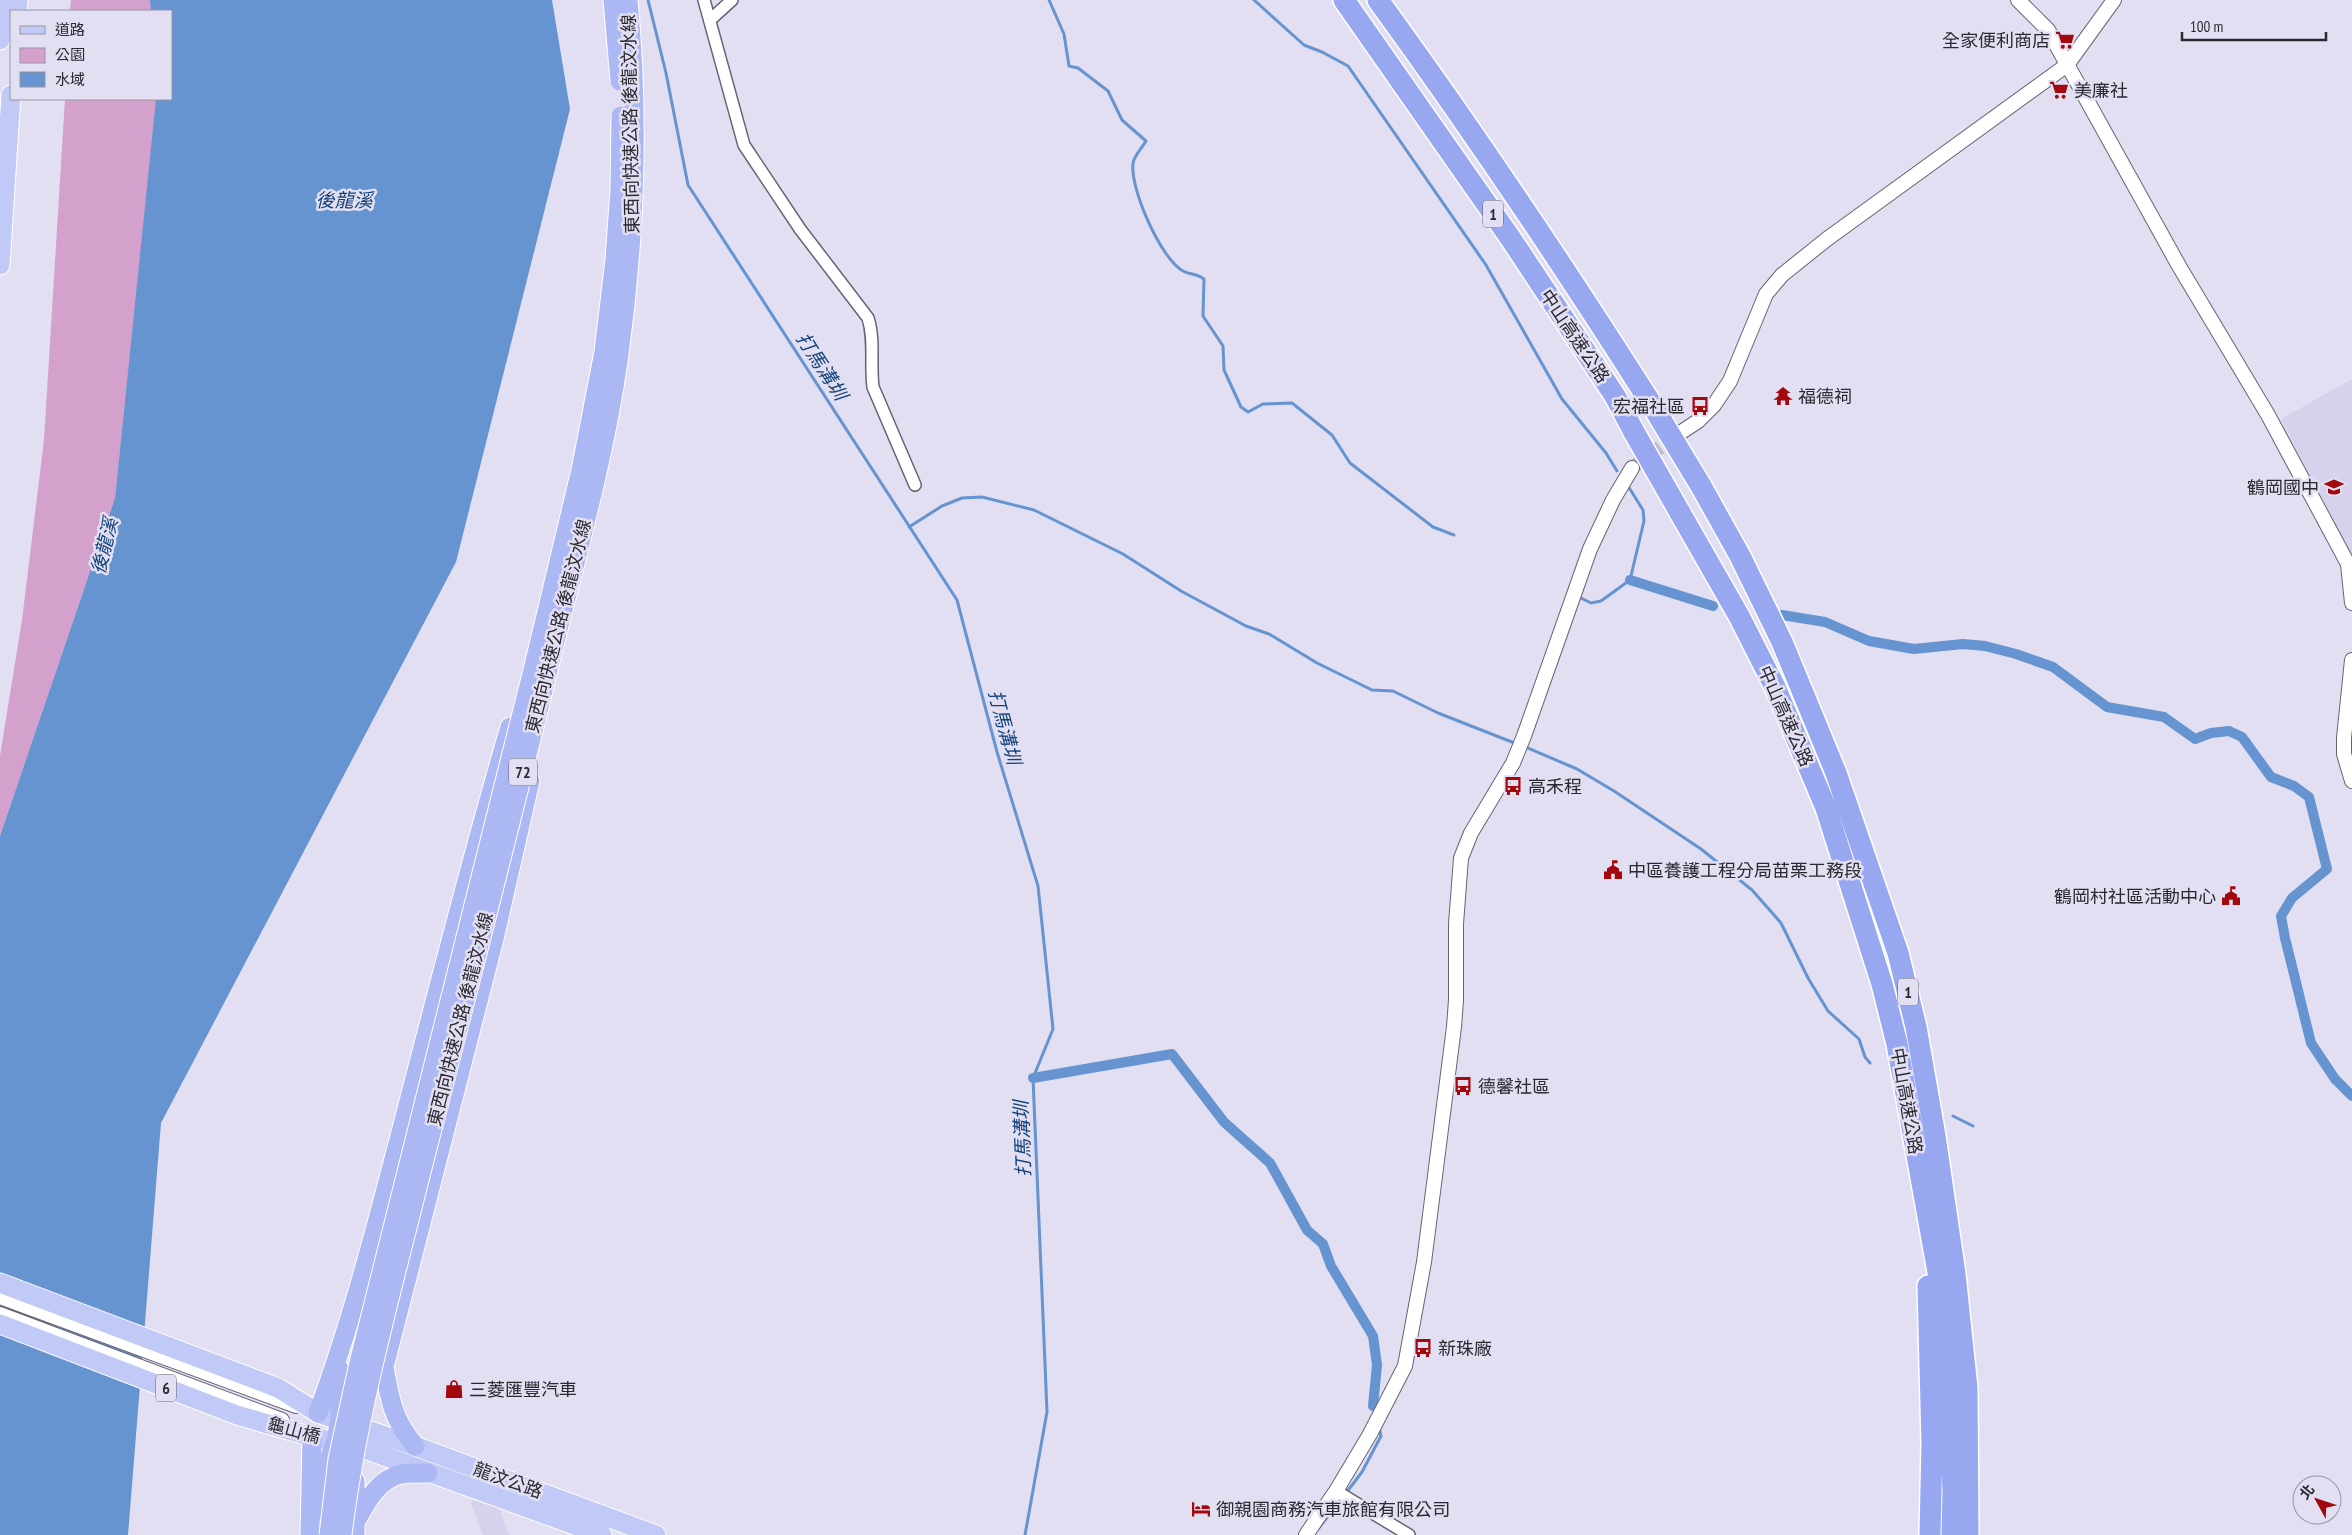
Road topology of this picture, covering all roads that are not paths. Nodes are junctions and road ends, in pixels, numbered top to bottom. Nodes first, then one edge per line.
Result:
1 (2, 0) edge
2 (613, 0) edge
3 (628, 0) edge
4 (704, 0) edge
5 (732, 0) edge
6 (1344, 0) edge
7 (1378, 0) edge
8 (2018, 0) edge
9 (2114, 0) edge
10 (710, 20) junction
11 (0, 40) edge
12 (2067, 65) junction
13 (11, 100) edge
14 (0, 264) edge
15 (1680, 433) tunnel mouth
16 (1632, 468) tunnel mouth
17 (915, 485) dead end
18 (2352, 604) edge
19 (2352, 660) edge
20 (533, 670) junction
21 (540, 704) junction
22 (2352, 781) edge
23 (1928, 1223) junction
24 (0, 1283) edge
25 (0, 1297) edge
26 (0, 1314) edge
27 (0, 1324) edge
28 (339, 1357) junction
29 (384, 1367) junction
30 (318, 1413) junction
31 (340, 1419) junction
32 (358, 1427) junction
33 (312, 1437) junction
34 (336, 1440) junction
35 (354, 1445) junction
36 (415, 1446) junction
37 (428, 1473) junction
38 (1339, 1493) junction
39 (311, 1526) edge
40 (351, 1531) edge
41 (329, 1535) edge
42 (602, 1535) edge
43 (656, 1535) edge
44 (1306, 1535) edge
45 (1409, 1535) edge
46 (1930, 1535) edge
47 (1952, 1535) edge
48 (1968, 1535) edge

1 - 11 main road
2 - 20 highway, 東西向快速公路 後龍汶水線 / 72, bridge
3 - 21 highway, 東西向快速公路 後龍汶水線 / 72, bridge
4 - 10 street
5 - 10 street
6 - 23 highway, 中山高速公路 / 1, bridge
7 - 48 highway, 中山高速公路 / 1, bridge
8 - 12 street
9 - 12 street
10 - 17 street
12 - 15 street
12 - 18 street
13 - 14 main road
16 - 38 street
19 - 22 street
20 - 28 highway
20 - 41 highway, 東西向快速公路 後龍汶水線 / 72, bridge
21 - 29 highway
21 - 40 highway, 東西向快速公路 後龍汶水線 / 72, bridge
23 - 46 highway
23 - 47 highway, 中山高速公路 / 1
24 - 30 main road, 龜山橋 / 6
25 - 30 street, 龜山橋
26 - 34 street, 龜山橋
27 - 33 main road, 龜山橋 / 6
28 - 30 highway
28 - 31 highway
29 - 32 highway
29 - 36 highway
30 - 31 main road, 6
31 - 32 main road, 6
31 - 34 highway
32 - 35 highway
32 - 36 main road, 龍汶公路 / 6
33 - 34 main road, 龜山橋 / 6
33 - 39 highway
34 - 35 main road, 龍汶公路 / 6
34 - 39 highway
35 - 37 main road, 龍汶公路 / 6
35 - 40 highway
36 - 43 main road, 龍汶公路 / 6
37 - 40 highway
37 - 42 main road, 龍汶公路 / 6
38 - 44 street
38 - 45 street

